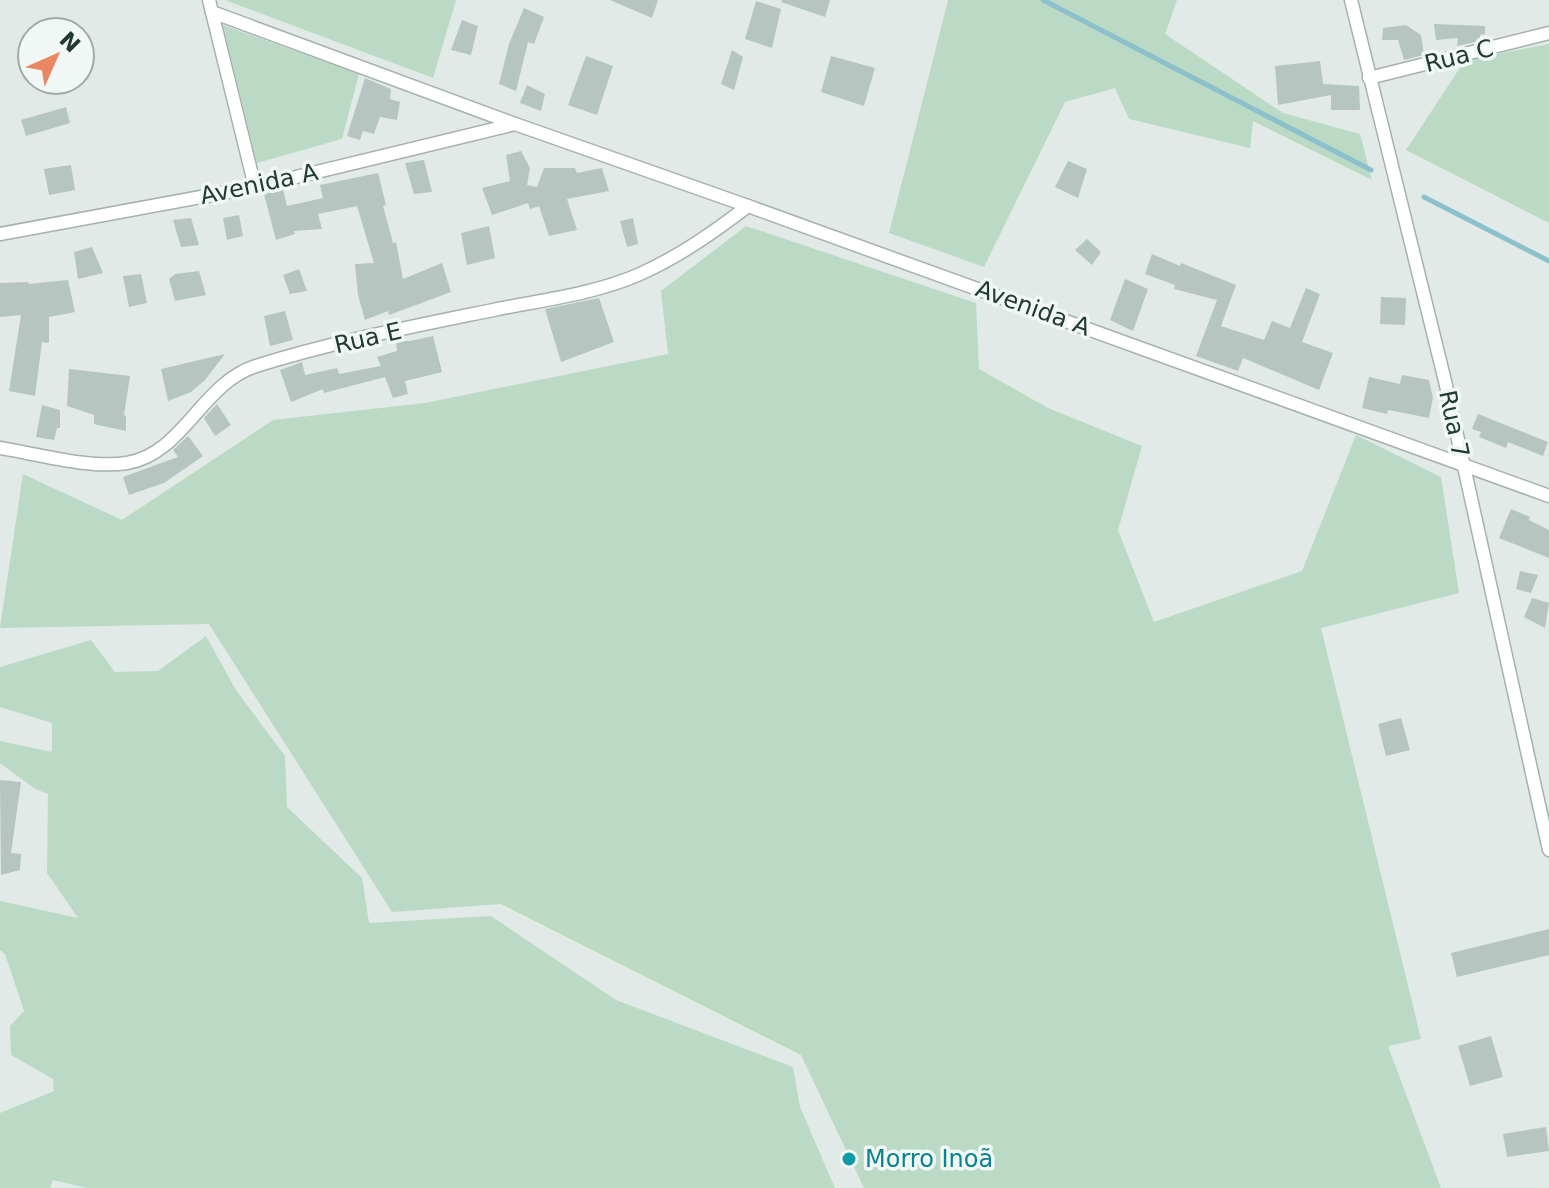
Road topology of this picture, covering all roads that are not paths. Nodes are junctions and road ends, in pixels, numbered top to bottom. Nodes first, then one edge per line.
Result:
1 (1351, 0) edge
2 (211, 6) edge
3 (1549, 33) edge
4 (1369, 78) junction
5 (515, 124) junction
6 (255, 187) junction
7 (748, 206) junction
8 (0, 234) edge
9 (0, 448) edge
10 (1463, 465) junction
11 (1549, 496) edge
12 (1549, 850) edge

1 - 4 street, Rua 7
2 - 5 street, Avenida A
2 - 6 street
3 - 4 street, Rua C
4 - 10 street, Rua 7
5 - 6 street, Avenida A
5 - 7 street, Avenida A
6 - 8 street, Avenida A
7 - 9 street, Rua E
7 - 10 street, Avenida A
10 - 11 street, Avenida A
10 - 12 street, Rua 7

